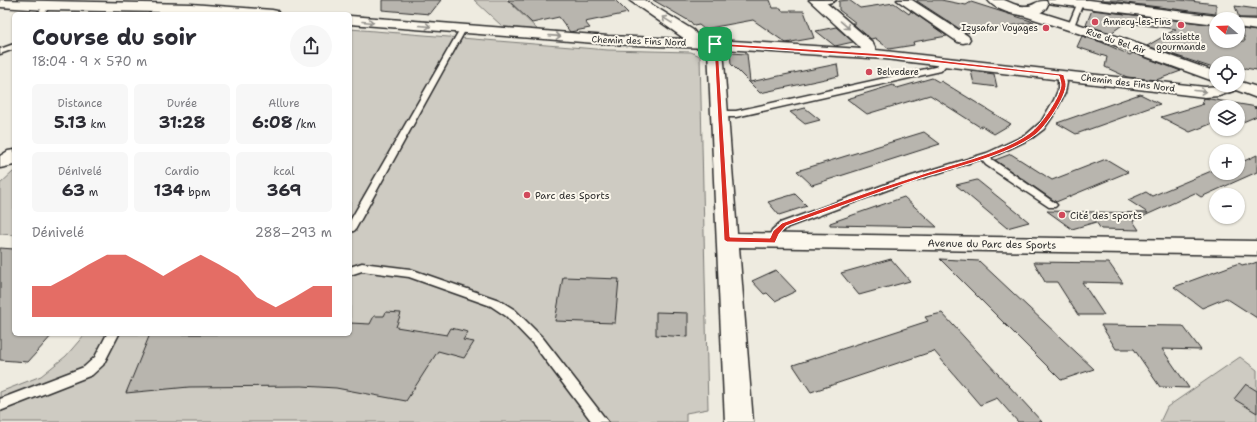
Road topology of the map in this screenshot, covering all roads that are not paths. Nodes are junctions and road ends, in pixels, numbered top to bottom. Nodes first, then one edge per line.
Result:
1 (78, 0) edge
2 (635, 0) edge
3 (833, 0) edge
4 (903, 0) edge
5 (993, 0) edge
6 (816, 1) edge
7 (1053, 3) edge
8 (0, 4) edge
9 (64, 6) junction
10 (43, 10) edge
11 (1020, 10) junction
12 (178, 11) edge
13 (209, 12) edge
14 (1209, 19) edge
15 (352, 20) edge
16 (1065, 24) junction
17 (1245, 24) edge
18 (1257, 25) edge
19 (463, 29) junction
20 (964, 39) dead end
21 (696, 44) junction
22 (715, 44) junction
23 (12, 47) edge
24 (0, 52) edge
25 (870, 54) junction
26 (940, 61) junction
27 (1061, 75) junction
28 (1209, 75) edge
29 (1245, 88) edge
30 (1209, 92) edge
31 (1257, 93) edge
32 (720, 114) junction
33 (986, 155) junction
34 (1052, 205) dead end
35 (352, 226) edge
36 (727, 240) junction
37 (772, 241) junction
38 (1257, 248) edge
39 (352, 270) edge
40 (112, 336) edge
41 (0, 406) edge
42 (601, 422) edge
43 (739, 422) edge

1 - 9 street
21 -> 2 street
3 - 6 lane
4 - 20 street
5 - 11 main road
6 -> 25 street
7 - 11 main road
7 - 14 main road
7 - 16 street, Rue du Bel Air
7 - 16 lane
8 - 10 street
9 - 10 street
9 - 12 street
11 - 16 street, Rue du Bel Air
12 - 13 street
15 -> 19 street, Chemin des Fins Nord
16 - 28 street, Rue du Bel Air
17 - 18 main road
19 -> 21 street, Chemin des Fins Nord
19 - 35 lane
21 - 22 street, Chemin des Fins Nord
22 - 25 street, Chemin des Fins Nord
22 - 32 street
23 - 24 lane
25 - 26 street, Chemin des Fins Nord
26 - 27 street, Chemin des Fins Nord
26 - 32 lane
27 -> 30 street, Chemin des Fins Nord
27 - 33 lane
29 - 31 street
32 - 36 street
33 - 34 lane
33 - 37 lane
36 - 37 street, Avenue du Parc des Sports
36 - 43 street
37 - 38 street, Avenue du Parc des Sports
39 - 42 lane
40 - 41 lane

